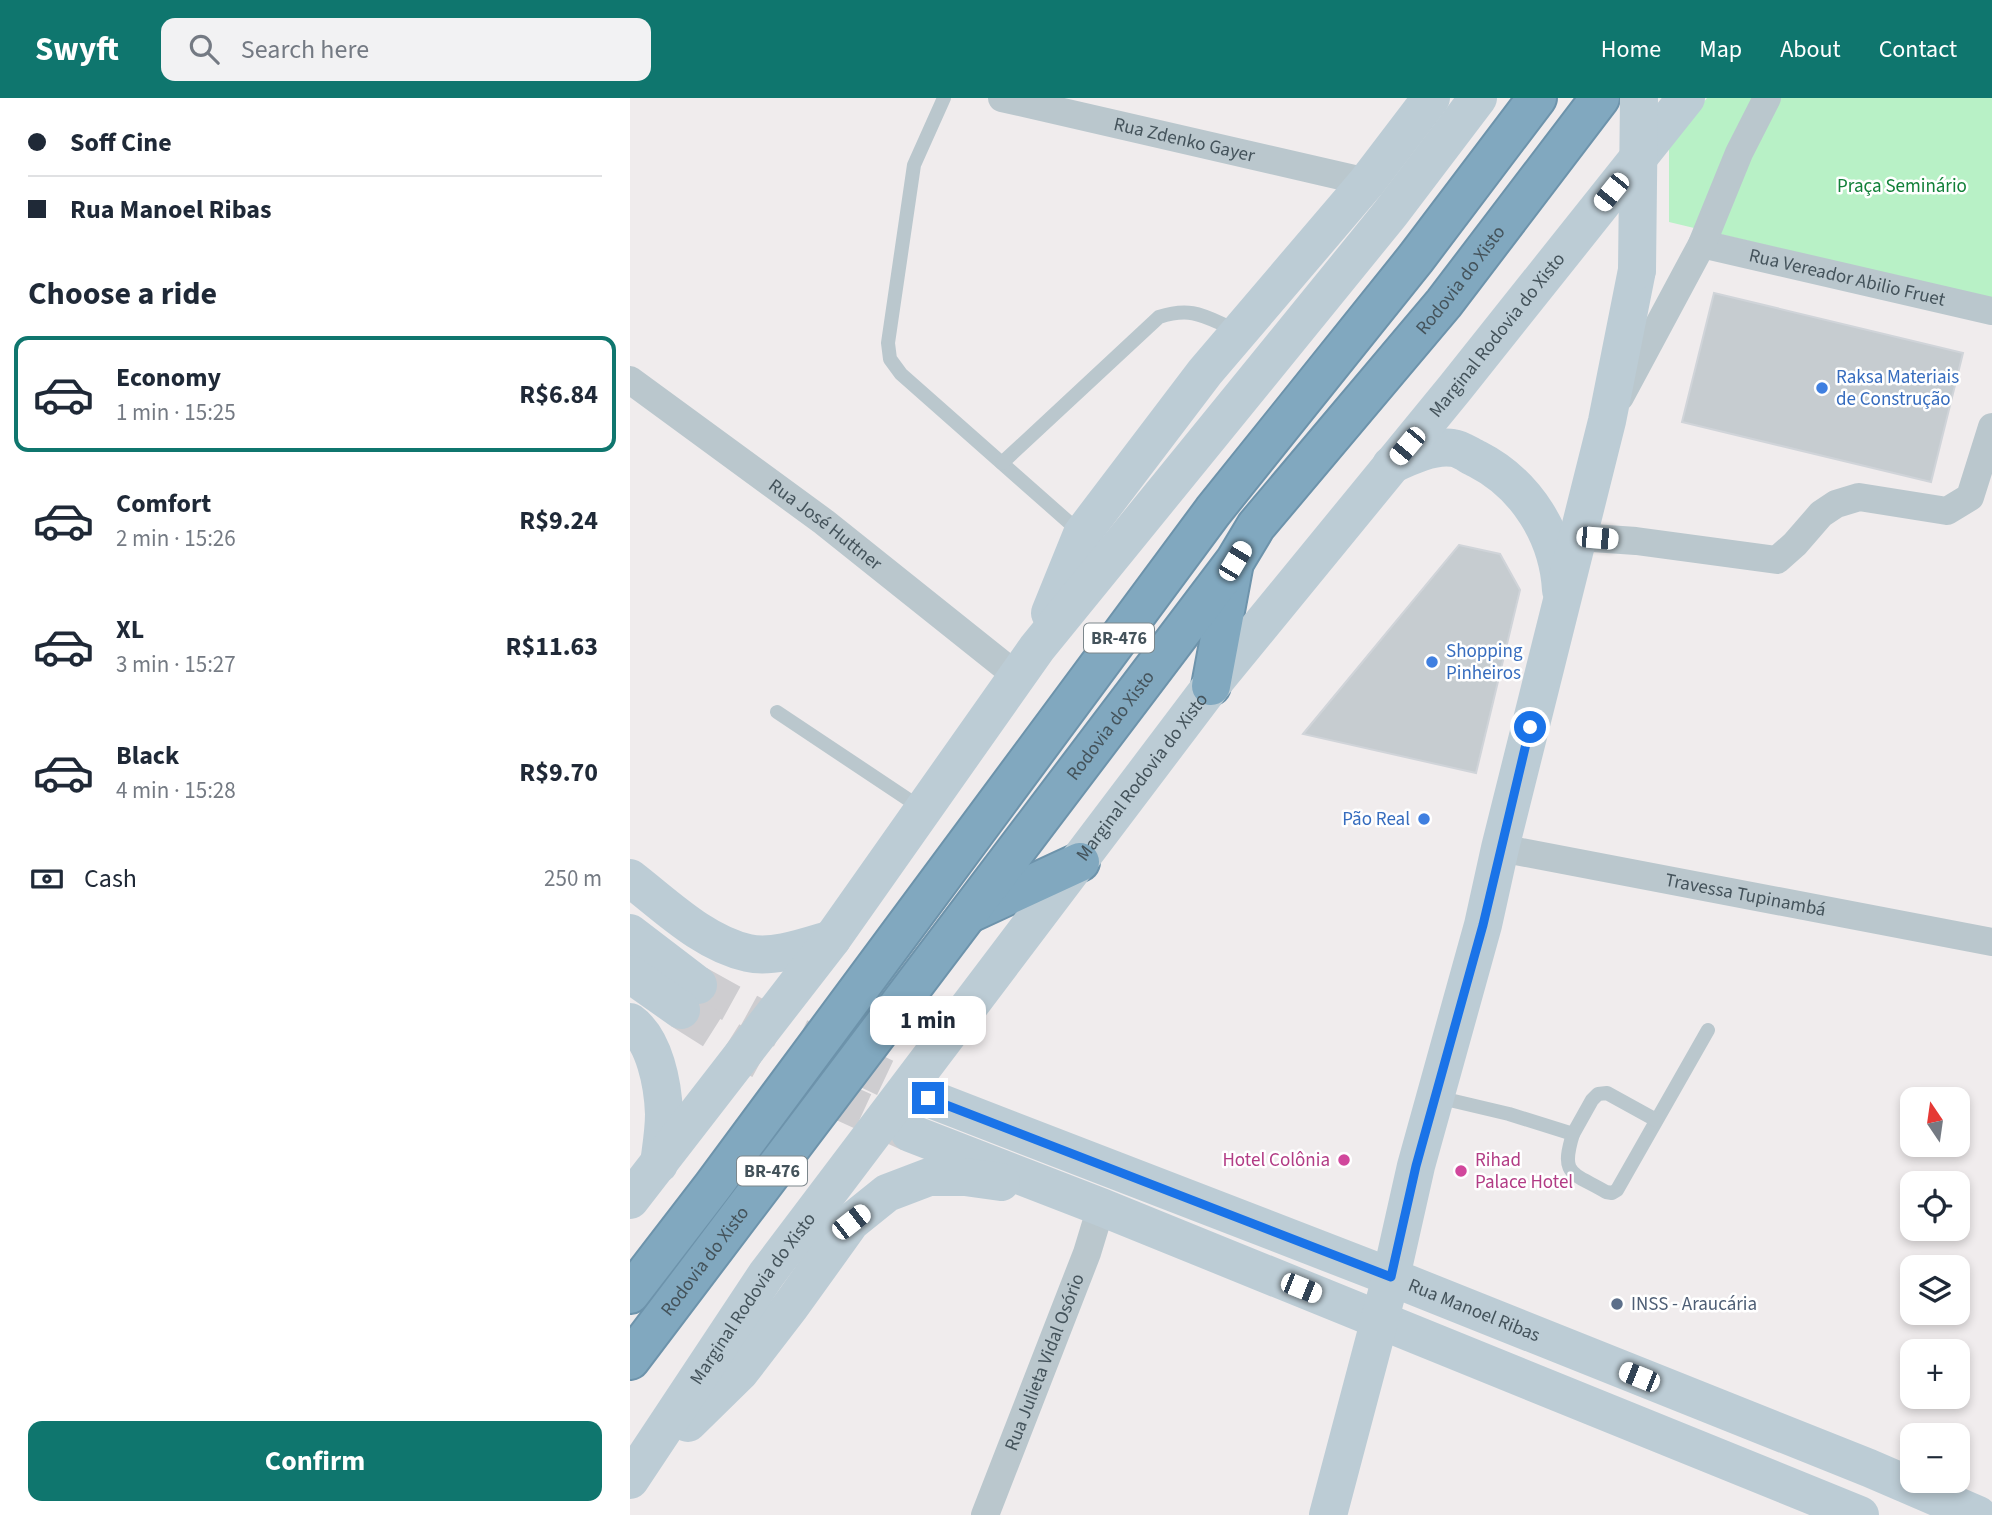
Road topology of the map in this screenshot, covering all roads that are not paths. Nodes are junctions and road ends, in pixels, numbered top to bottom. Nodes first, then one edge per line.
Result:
1 (944, 98) edge
2 (1002, 98) edge
3 (1431, 98) edge
4 (1478, 98) edge
5 (1537, 98) edge
6 (1600, 98) edge
7 (1639, 98) edge
8 (1686, 98) edge
9 (1767, 98) edge
10 (1367, 182) junction
11 (1702, 244) junction
12 (1992, 311) edge
13 (1240, 331) junction
14 (630, 380) edge
15 (1455, 388) junction
16 (1607, 421) junction
17 (1992, 427) edge
18 (1466, 454) junction
19 (1002, 463) junction
20 (1391, 465) junction
21 (1082, 534) junction
22 (1578, 537) junction
23 (1235, 561) junction
24 (1561, 602) junction
25 (1027, 662) junction
26 (1211, 686) junction
27 (777, 712) dead end
28 (923, 810) junction
29 (1500, 848) junction
30 (1080, 862) junction
31 (630, 878) edge
32 (967, 914) junction
33 (630, 933) edge
34 (832, 939) junction
35 (1992, 942) edge
36 (630, 974) edge
37 (630, 1022) edge
38 (1708, 1030) dead end
39 (1435, 1097) junction
40 (928, 1098) tunnel mouth
41 (1656, 1120) junction
42 (910, 1133) tunnel mouth
43 (1573, 1134) junction
44 (659, 1164) junction
45 (1058, 1190) junction
46 (630, 1200) edge
47 (1101, 1207) junction
48 (1391, 1277) junction
49 (630, 1294) edge
50 (1378, 1320) junction
51 (630, 1360) edge
52 (638, 1469) edge
53 (1330, 1514) edge
54 (985, 1515) edge
55 (1860, 1515) edge
56 (1978, 1515) edge

1 - 19 lane
2 - 10 street, Rua Zdenko Gayer
3 - 10 main road
4 - 25 main road
5 - 49 highway, Rodovia do Xisto / BR-476
6 - 23 highway, Rodovia do Xisto / BR-476
7 - 16 main road, bridge
8 - 15 main road, Marginal Rodovia do Xisto
9 - 11 street
10 - 13 main road
11 - 12 street, Rua Vereador Abilio Fruet
11 - 16 street
13 - 19 lane
13 - 21 main road
14 - 25 street, Rua José Huttner
15 - 18 main road
15 - 20 main road, Marginal Rodovia do Xisto
16 - 22 main road
17 - 22 street
18 - 20 main road
18 - 24 main road
19 - 21 lane
20 - 26 main road, Marginal Rodovia do Xisto
21 - 25 main road
22 - 24 main road
23 - 26 highway
23 - 32 highway, Rodovia do Xisto / BR-476
24 - 29 main road
25 - 28 main road
26 - 30 main road, Marginal Rodovia do Xisto
27 - 28 lane
28 - 34 main road
29 - 35 street, Travessa Tupinambá
29 - 39 main road
30 - 32 highway
30 - 52 main road, Marginal Rodovia do Xisto
31 - 34 main road
32 - 51 highway, Rodovia do Xisto / BR-476
33 - 36 main road
34 - 44 main road
37 - 44 main road
38 - 41 lane
39 - 43 lane
39 - 48 main road
40 - 48 main road, Rua Manoel Ribas
41 - 43 lane
41 - 43 lane
42 - 45 main road
44 - 46 main road
45 - 47 main road
45 - 52 main road
47 - 50 main road
47 - 54 street, Rua Julieta Vidal Osório
48 - 50 main road
48 - 56 main road, Rua Manoel Ribas
50 - 53 main road
50 - 55 main road

